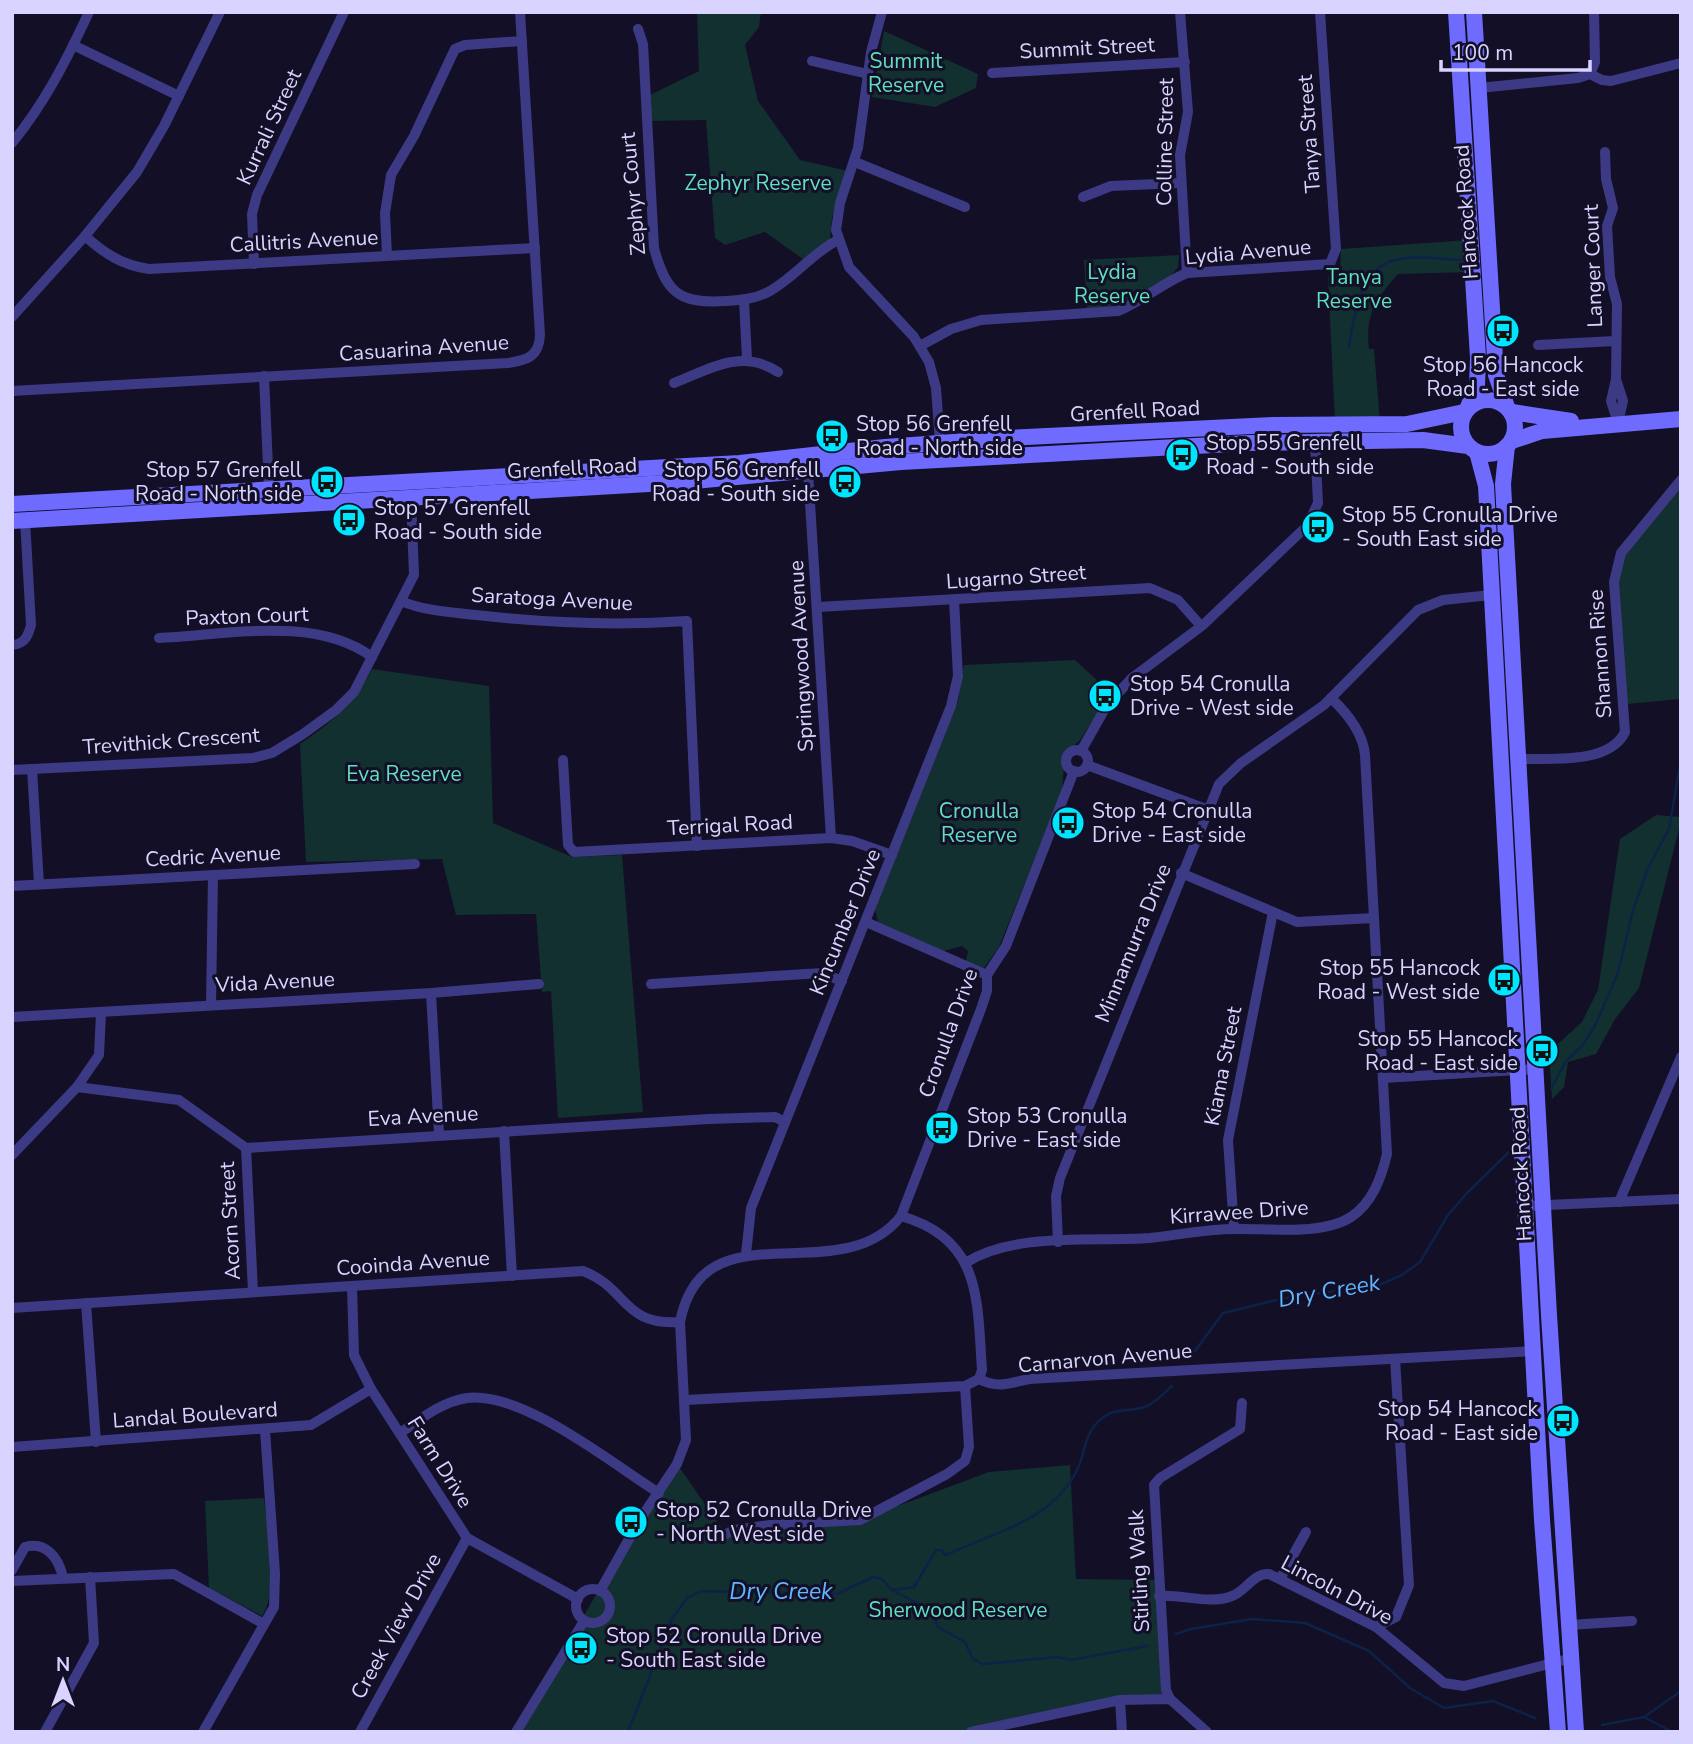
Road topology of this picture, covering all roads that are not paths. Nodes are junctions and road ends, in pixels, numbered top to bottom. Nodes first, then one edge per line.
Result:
1 (89, 12) edge
2 (220, 12) edge
3 (344, 12) edge
4 (520, 12) edge
5 (882, 12) edge
6 (1180, 12) edge
7 (1320, 12) edge
8 (1456, 12) edge
9 (1474, 12) edge
10 (1594, 12) edge
11 (638, 29) dead end
12 (522, 41) junction
13 (73, 45) junction
14 (812, 61) dead end
15 (1185, 62) junction
16 (1459, 63) junction
17 (1681, 63) edge
18 (992, 73) dead end
19 (868, 74) junction
20 (1591, 74) junction
21 (1479, 88) junction
22 (179, 96) junction
23 (1463, 125) junction
24 (12, 143) edge
25 (1605, 152) dead end
26 (855, 162) junction
27 (1180, 183) junction
28 (1083, 197) dead end
29 (965, 207) dead end
30 (85, 236) junction
31 (838, 240) junction
32 (534, 248) junction
33 (1335, 253) joint
34 (387, 256) junction
35 (254, 264) junction
36 (1187, 273) junction
37 (744, 300) junction
38 (12, 317) edge
39 (1615, 341) junction
40 (1538, 345) dead end
41 (920, 346) junction
42 (747, 359) junction
43 (778, 372) dead end
44 (264, 376) junction
45 (674, 383) dead end
46 (12, 391) edge
47 (1466, 410) junction
48 (1509, 410) junction
49 (1681, 419) edge
50 (1611, 423) junction
51 (1314, 425) junction
52 (1315, 442) junction
53 (1509, 444) junction
54 (1472, 449) junction
55 (941, 451) junction
56 (808, 471) junction
57 (1681, 480) edge
58 (270, 489) junction
59 (411, 490) junction
60 (18, 504) edge
61 (270, 507) junction
62 (18, 521) edge
63 (1491, 594) junction
64 (954, 600) junction
65 (401, 601) junction
66 (818, 607) junction
67 (1201, 626) junction
68 (159, 638) dead end
69 (12, 645) edge
70 (372, 657) junction
71 (1331, 698) junction
72 (1081, 751) junction
73 (1519, 759) junction
74 (563, 760) dead end
75 (1087, 765) junction
76 (32, 769) junction
77 (12, 770) edge
78 (1074, 771) junction
79 (1206, 810) junction
80 (831, 838) junction
81 (697, 846) junction
82 (892, 855) junction
83 (415, 864) dead end
84 (1181, 873) junction
85 (213, 875) junction
86 (39, 884) junction
87 (12, 886) edge
88 (1273, 912) junction
89 (1374, 918) junction
90 (866, 922) junction
91 (987, 975) junction
92 (842, 981) junction
93 (539, 984) dead end
94 (651, 984) dead end
95 (431, 993) junction
96 (211, 1005) junction
97 (101, 1013) junction
98 (12, 1017) edge
99 (1679, 1062) edge
100 (1536, 1069) junction
101 (1518, 1070) junction
102 (1383, 1078) junction
103 (77, 1087) junction
104 (785, 1122) junction
105 (504, 1131) junction
106 (439, 1134) junction
107 (246, 1148) junction
108 (12, 1155) edge
109 (1681, 1199) edge
110 (1619, 1202) junction
111 (1525, 1206) junction
112 (1544, 1206) junction
113 (901, 1216) junction
114 (1234, 1229) junction
115 (1058, 1242) junction
116 (746, 1254) junction
117 (967, 1262) junction
118 (512, 1276) junction
119 (352, 1286) junction
120 (253, 1292) junction
121 (86, 1303) junction
122 (12, 1307) edge
123 (680, 1322) junction
124 (1551, 1350) junction
125 (1532, 1351) junction
126 (1395, 1359) junction
127 (979, 1379) junction
128 (965, 1386) junction
129 (371, 1389) junction
130 (685, 1400) junction
131 (1242, 1403) dead end
132 (265, 1430) junction
133 (400, 1433) junction
134 (96, 1441) junction
135 (12, 1447) edge
136 (659, 1493) junction
137 (1306, 1532) dead end
138 (726, 1534) dead end
139 (467, 1538) junction
140 (12, 1570) edge
141 (90, 1577) junction
142 (63, 1578) junction
143 (1280, 1579) junction
144 (12, 1581) edge
145 (600, 1591) junction
146 (1159, 1597) junction
147 (578, 1599) junction
148 (584, 1621) junction
149 (1632, 1621) dead end
150 (264, 1624) junction
151 (1570, 1625) junction
152 (1376, 1627) junction
153 (1572, 1658) junction
154 (1552, 1663) junction
155 (1170, 1699) junction
156 (1120, 1700) junction
157 (988, 1730) edge
158 (45, 1732) edge
159 (203, 1732) edge
160 (360, 1732) edge
161 (516, 1732) edge
162 (971, 1732) edge
163 (1122, 1732) edge
164 (1207, 1732) edge
165 (1558, 1732) edge
166 (1576, 1732) edge

1 - 13 street
2 - 22 street
3 - 35 street, Kurrali Street
4 - 12 street, Casuarina Avenue
5 - 19 street
6 - 15 street, Colline Street
7 - 33 street, Tanya Street
8 - 16 main road, Hancock Road
9 - 21 main road, Hancock Road
10 - 20 street
11 - 37 street, Zephyr Court
12 - 32 street, Casuarina Avenue
12 - 34 street
13 - 22 street
13 - 24 street
14 - 19 street
15 - 18 street, Summit Street
15 - 27 street, Colline Street
16 - 21 main road
16 - 23 main road, Hancock Road
17 - 20 street
19 - 26 street
20 - 21 street
21 - 23 main road
21 - 48 main road, Hancock Road
22 - 30 street
23 - 47 main road, Hancock Road
25 - 39 street, Langer Court
26 - 29 street
26 - 31 street
27 - 28 street
27 - 36 street, Colline Street
30 - 35 street, Callitris Avenue
30 - 38 street
31 - 37 street, Zephyr Court
31 - 41 street
32 - 34 street, Callitris Avenue
32 - 44 street, Casuarina Avenue
33 - 36 street, Lydia Avenue
34 - 35 street, Callitris Avenue
36 - 41 street, Lydia Avenue
37 - 42 street
39 - 40 street
39 - 50 street, Langer Court
41 - 55 street
42 - 43 street
42 - 45 street
44 - 46 street, Casuarina Avenue
44 - 58 street
47 - 48 main road
47 - 51 main road, Grenfell Road
47 - 54 main road
48 - 50 main road
48 - 53 main road
49 - 50 main road
50 - 53 main road
51 - 52 main road
51 - 55 main road, Grenfell Road
52 - 54 main road, Grenfell Road
52 - 55 main road, Grenfell Road
52 - 67 street
53 - 54 main road
53 - 73 main road, Hancock Road
54 - 63 main road, Hancock Road
55 - 56 main road, Grenfell Road
55 - 59 main road, Grenfell Road
56 - 59 main road, Grenfell Road
56 - 66 street, Springwood Avenue
57 - 73 street, Shannon Rise
58 - 59 main road, Grenfell Road
58 - 60 main road, Grenfell Road
58 - 61 main road
59 - 61 main road, Grenfell Road
59 - 65 street, Trevithick Crescent
60 - 62 main road
61 - 62 main road, Grenfell Road
62 - 69 street
63 - 71 street, Minnamurra Drive
63 - 101 main road, Hancock Road
64 - 66 street, Lugarno Street
64 - 67 street, Lugarno Street
64 - 82 street, Kincumber Drive
65 - 70 street, Trevithick Crescent
65 - 81 street, Saratoga Avenue
66 - 80 street, Springwood Avenue
67 - 72 street
68 - 70 street, Paxton Court
70 - 76 street, Trevithick Crescent
71 - 79 street, Minnamurra Drive
71 - 89 street, Kirrawee Drive
72 - 75 street
72 - 78 street
73 - 100 main road, Hancock Road
74 - 81 street, Terrigal Road
75 - 78 street
75 - 79 street
76 - 77 street, Trevithick Crescent
76 - 86 street
78 - 91 street, Cronulla Drive
79 - 84 street, Minnamurra Drive
80 - 81 street, Terrigal Road
80 - 82 street, Terrigal Road
82 - 90 street, Kincumber Drive
83 - 85 street, Cedric Avenue
84 - 88 street
84 - 115 street, Minnamurra Drive
85 - 86 street, Cedric Avenue
85 - 96 street
86 - 87 street, Cedric Avenue
88 - 89 street
88 - 114 street, Kiama Street
89 - 102 street, Kirrawee Drive
90 - 91 street
90 - 92 street, Kincumber Drive
91 - 113 street, Cronulla Drive
92 - 94 street
92 - 104 street, Kincumber Drive
93 - 95 street, Vida Avenue
95 - 96 street, Vida Avenue
95 - 106 street
96 - 97 street, Vida Avenue
97 - 98 street, Vida Avenue
97 - 103 street
99 - 110 street
100 - 101 street
100 - 112 main road, Hancock Road
101 - 102 street
101 - 111 main road, Hancock Road
102 - 114 street, Kirrawee Drive
103 - 107 street
103 - 108 street
104 - 105 street, Eva Avenue
104 - 116 street, Kincumber Drive
105 - 106 street, Eva Avenue
105 - 118 street
106 - 107 street, Eva Avenue
107 - 120 street, Acorn Street
109 - 110 street
110 - 112 street
111 - 112 street
111 - 125 main road, Hancock Road
112 - 124 main road, Hancock Road
113 - 116 street, Cronulla Drive
113 - 117 street
114 - 115 street, Kirrawee Drive
115 - 117 street, Kirrawee Drive
116 - 123 street, Cronulla Drive
117 - 127 street
118 - 119 street, Cooinda Avenue
118 - 123 street, Cooinda Avenue
119 - 120 street, Cooinda Avenue
119 - 129 street, Farm Drive
120 - 121 street, Cooinda Avenue
121 - 122 street, Cooinda Avenue
121 - 134 street
123 - 130 street
124 - 125 main road
124 - 151 main road, Hancock Road
125 - 126 street, Carnarvon Avenue
125 - 154 main road, Hancock Road
126 - 127 street, Carnarvon Avenue
126 - 152 street
127 - 128 street
128 - 130 street
128 - 138 street
129 - 132 street, Landal Boulevard
129 - 133 street, Farm Drive
130 - 136 street
131 - 146 street, Stirling Walk
132 - 134 street, Landal Boulevard
132 - 150 street
133 - 136 street
133 - 139 street, Farm Drive
134 - 135 street, Landal Boulevard
136 - 145 street
137 - 143 street
139 - 147 street, Farm Drive
139 - 160 street, Creek View Drive
140 - 142 street
141 - 142 street
141 - 150 street
141 - 158 street
142 - 144 street
143 - 146 street, Lincoln Drive
143 - 152 street, Lincoln Drive
145 - 147 street
145 - 148 street
146 - 155 street, Stirling Walk
147 - 148 street
148 - 161 street
149 - 151 street
150 - 159 street
151 - 153 main road, Hancock Road
152 - 154 street, Lincoln Drive
153 - 154 street, Lincoln Drive
153 - 166 main road, Hancock Road
154 - 165 main road, Hancock Road
155 - 156 street
155 - 164 street
156 - 157 street
156 - 163 street
157 - 162 street

